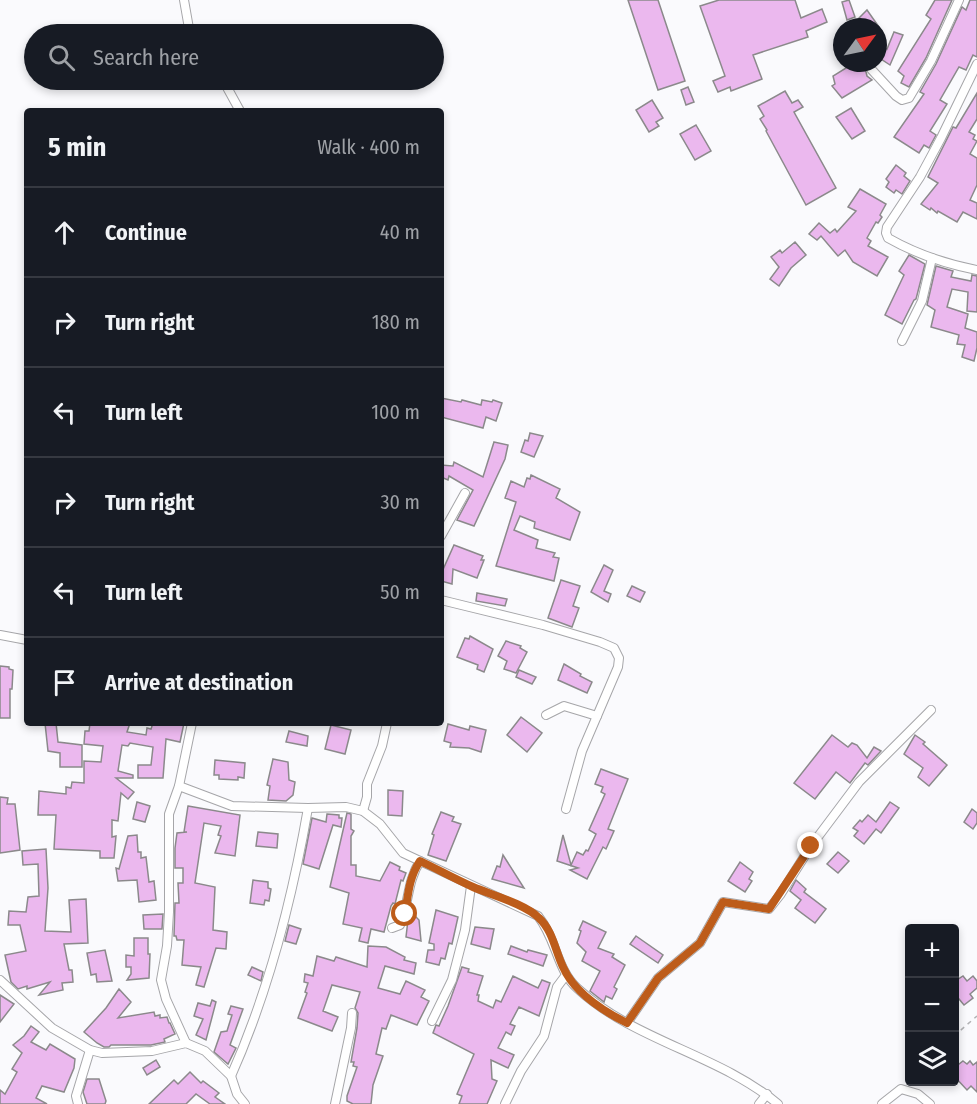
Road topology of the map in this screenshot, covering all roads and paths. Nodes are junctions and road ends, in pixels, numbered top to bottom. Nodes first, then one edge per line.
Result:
1 (184, 0) edge
2 (959, 0) edge
3 (188, 24) edge
4 (977, 64) edge
5 (874, 72) edge
6 (228, 90) edge
7 (238, 108) edge
8 (932, 258) junction
9 (977, 270) edge
10 (902, 341) dead end
11 (465, 493) dead end
12 (444, 531) edge
13 (444, 601) edge
14 (0, 635) edge
15 (24, 639) edge
16 (931, 710) dead end
17 (546, 715) dead end
18 (597, 716) junction
19 (191, 726) edge
20 (386, 726) edge
21 (179, 786) junction
22 (308, 808) junction
23 (566, 810) dead end
24 (363, 811) junction
25 (420, 861) junction
26 (471, 886) junction
27 (392, 928) dead end
28 (566, 975) junction
29 (0, 980) edge
30 (352, 1013) dead end
31 (977, 1016) edge
32 (432, 1021) dead end
33 (627, 1023) junction
34 (959, 1032) edge
35 (186, 1043) junction
36 (90, 1050) junction
37 (231, 1076) junction
38 (767, 1094) junction
39 (78, 1104) edge
40 (244, 1104) edge
41 (335, 1104) edge
42 (505, 1104) edge
43 (759, 1104) edge
44 (778, 1104) edge
45 (882, 1104) edge
46 (930, 1104) edge

1 - 3 street
2 - 5 street
4 - 8 street
6 - 7 street
8 - 9 street
8 - 10 street
11 - 12 street
13 - 18 street
14 - 15 street
16 - 33 street
17 - 18 street
18 - 23 street
19 - 21 street
20 - 24 street
21 - 22 street
21 - 35 street
22 - 24 street
22 - 37 street
24 - 25 street
25 - 26 street
25 - 27 street
26 - 28 street
26 - 32 street
28 - 33 street
28 - 42 street
29 - 36 street
30 - 41 street
31 - 34 path
33 - 38 street
35 - 36 street
35 - 37 street
36 - 39 street
37 - 40 street
38 - 43 street
38 - 44 street
45 - 46 street

